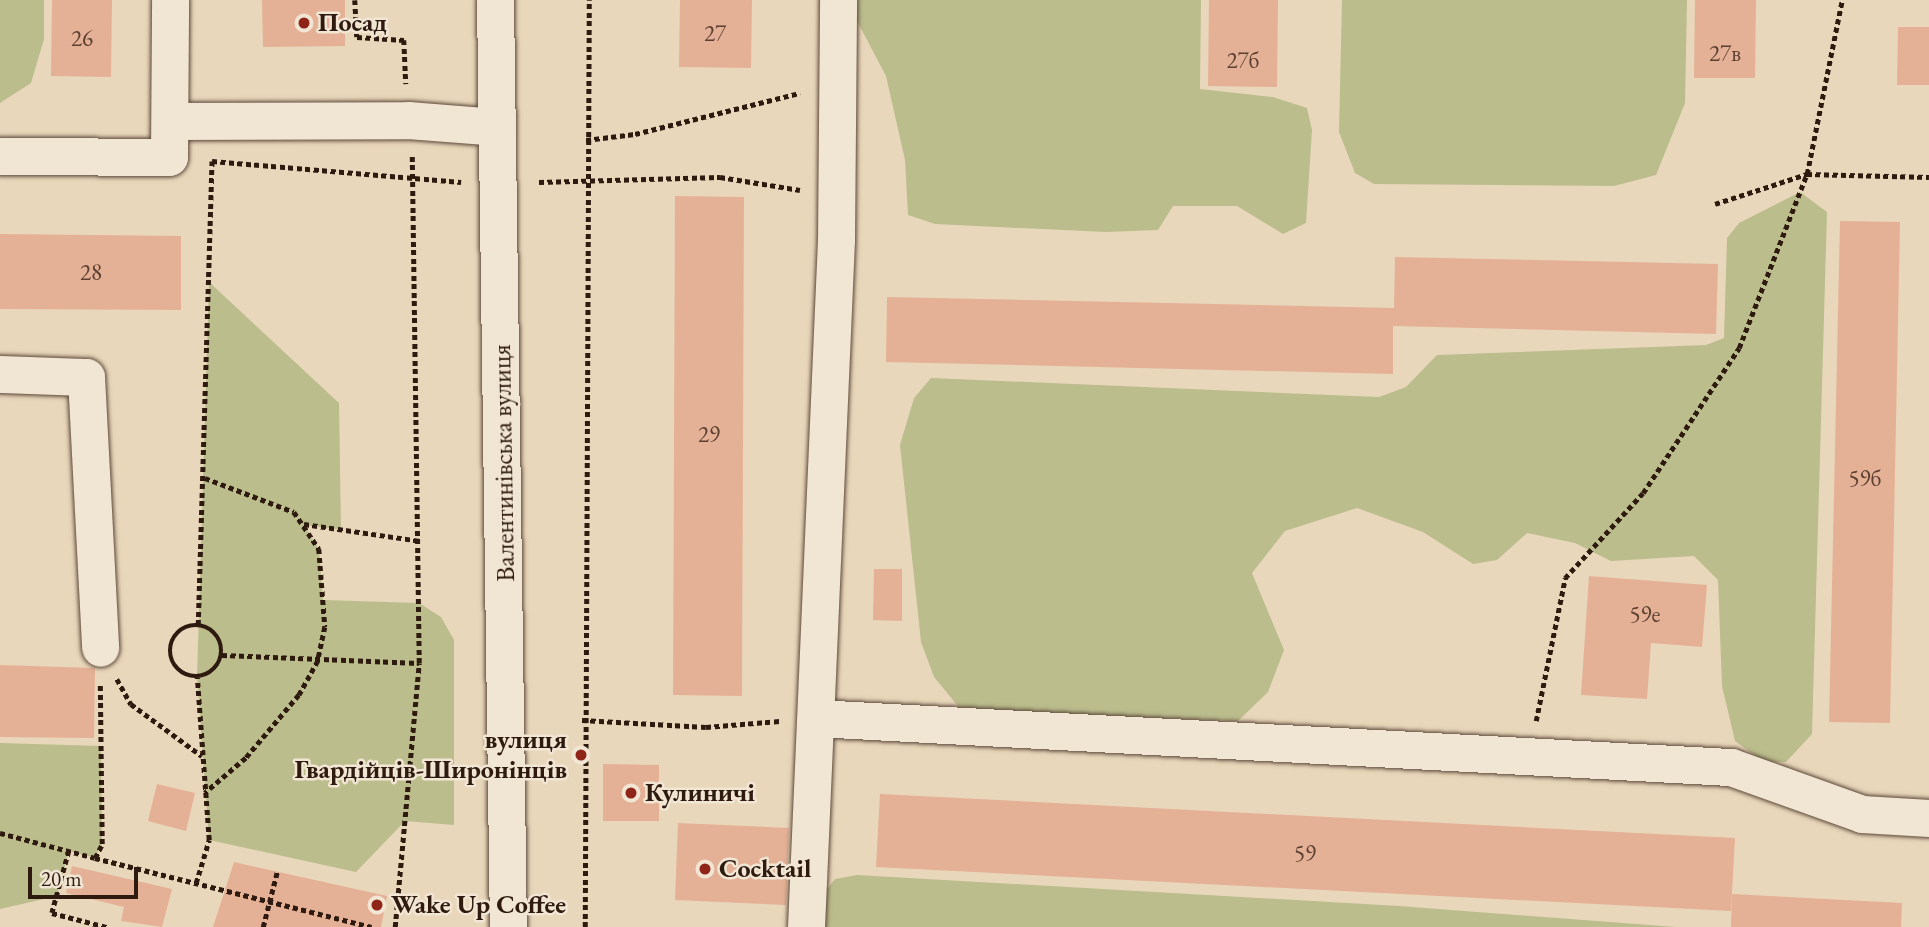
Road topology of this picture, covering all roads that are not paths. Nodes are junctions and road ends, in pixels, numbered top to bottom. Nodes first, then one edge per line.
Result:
1 (170, 0) edge
2 (495, 0) edge
3 (838, 0) edge
4 (170, 121) junction
5 (496, 127) junction
6 (0, 156) edge
7 (0, 374) edge
8 (100, 648) road end
9 (816, 718) junction
10 (1929, 818) edge
11 (508, 927) edge
12 (806, 927) edge

1 - 4 street
2 - 5 street, Валентинівська вулиця
3 - 9 street
4 - 5 street
4 - 6 street
5 - 11 street, Валентинівська вулиця
7 - 8 street
9 - 10 street
9 - 12 street

